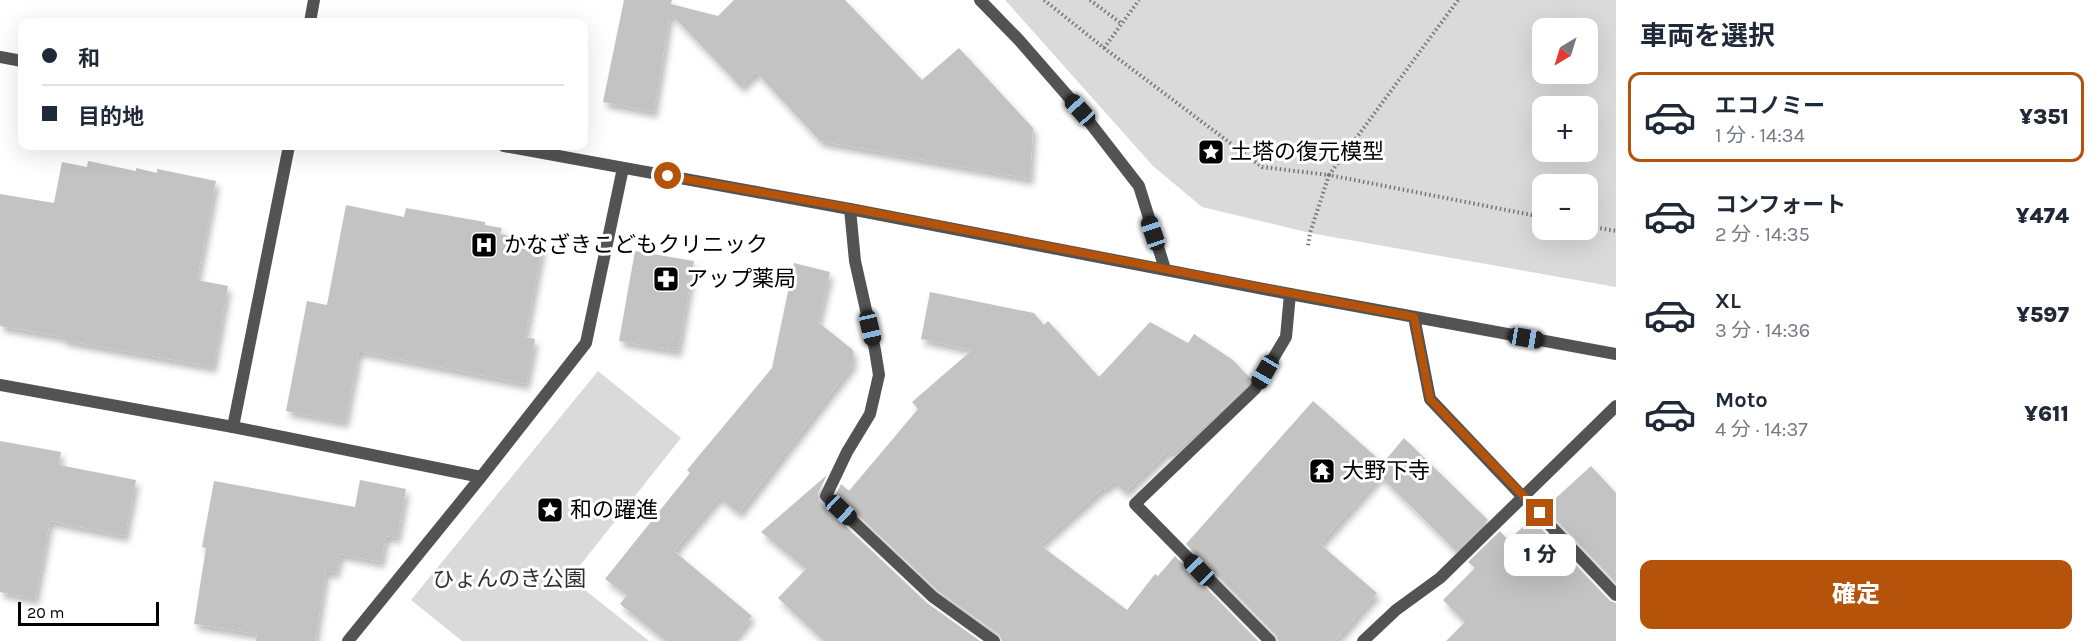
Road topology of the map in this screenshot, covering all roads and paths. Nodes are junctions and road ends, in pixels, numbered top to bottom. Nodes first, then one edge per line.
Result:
1 (314, 0) edge
2 (980, 0) edge
3 (1044, 0) edge
4 (1090, 0) edge
5 (1139, 0) edge
6 (1458, 0) edge
7 (311, 18) edge
8 (1122, 24) junction
9 (1104, 48) junction
10 (0, 57) edge
11 (18, 60) edge
12 (288, 150) edge
13 (526, 150) edge
14 (623, 168) junction
15 (1329, 175) junction
16 (850, 208) junction
17 (1532, 215) edge
18 (1598, 228) edge
19 (1616, 231) edge
20 (1308, 246) dead end
21 (1165, 269) junction
22 (1290, 294) junction
23 (1414, 317) junction
24 (1616, 354) edge
25 (0, 385) edge
26 (1616, 406) edge
27 (233, 427) junction
28 (481, 477) junction
29 (1525, 497) junction
30 (1616, 595) edge
31 (348, 641) edge
32 (993, 641) edge
33 (1270, 641) edge
34 (1363, 641) edge

1 - 7 street
2 - 21 street
3 - 9 path
4 - 8 path
5 - 8 path
6 - 15 path
8 - 9 path
9 - 15 path
10 - 11 street
12 - 27 street
13 - 14 street
14 - 16 street
14 - 28 street
15 - 17 path
15 - 20 path
16 - 21 street
16 - 32 street
18 - 19 path
21 - 22 street
22 - 23 street
22 - 33 street
23 - 24 street
23 - 29 street
25 - 27 street
26 - 29 street
27 - 28 street
28 - 31 street
29 - 30 street
29 - 34 street

